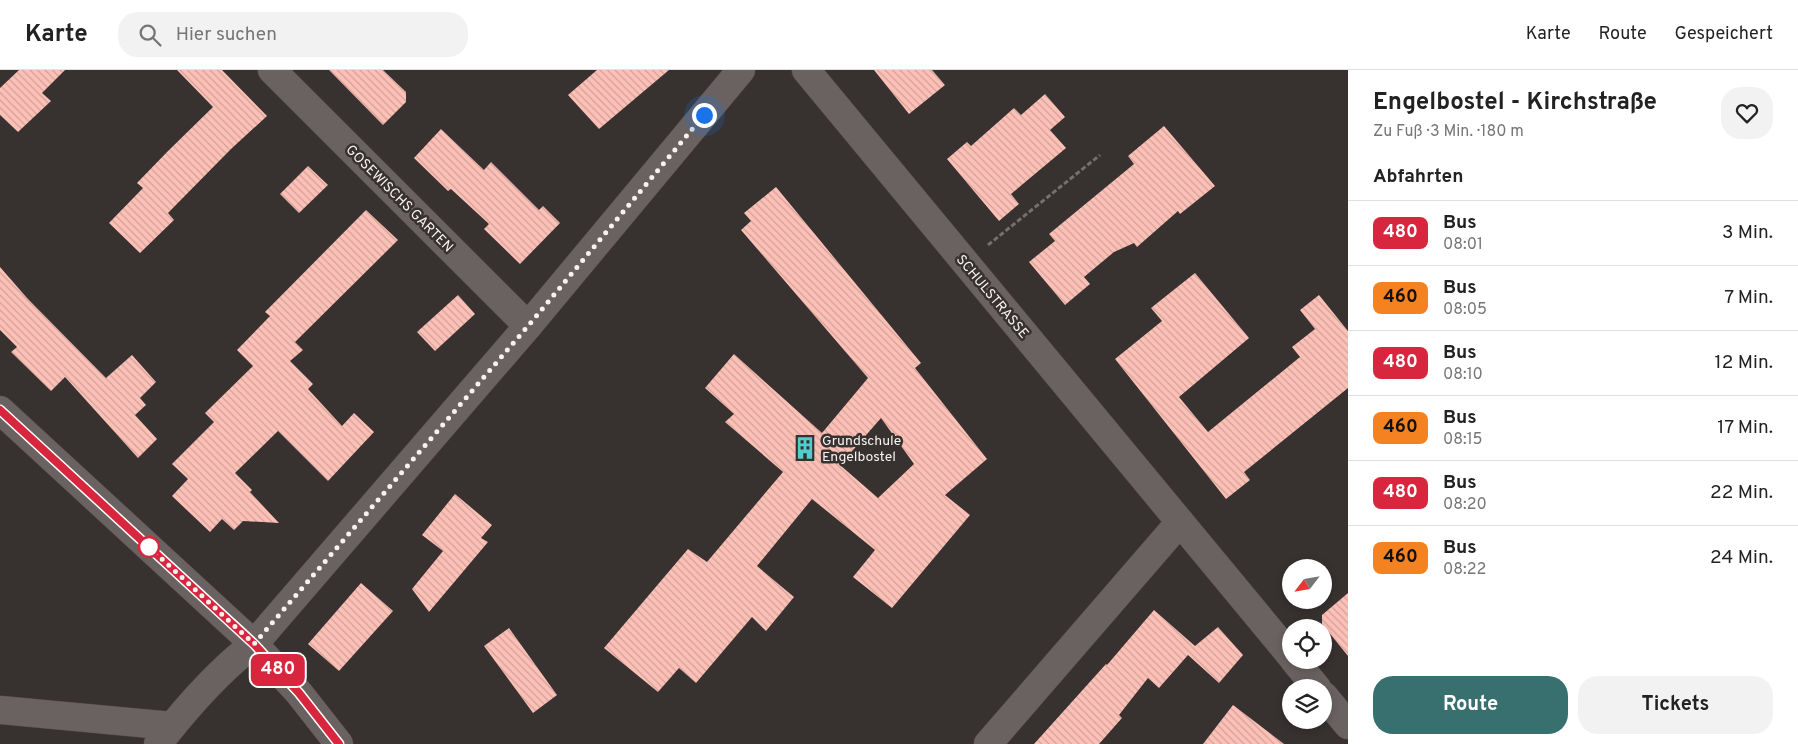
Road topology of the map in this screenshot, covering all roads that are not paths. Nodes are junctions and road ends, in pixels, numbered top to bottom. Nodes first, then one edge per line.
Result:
1 (272, 70) edge
2 (742, 70) edge
3 (806, 70) edge
4 (528, 326) junction
5 (0, 410) edge
6 (1180, 522) junction
7 (254, 644) junction
8 (1282, 645) edge
9 (1301, 669) edge
10 (1310, 679) edge
11 (1332, 706) edge
12 (0, 710) edge
13 (1348, 725) edge
14 (165, 735) edge
15 (339, 744) edge
16 (988, 744) edge

1 - 4 street, GOSEWISCHS GARTEN
2 - 4 street
3 - 6 street, SCHULSTRASSE
4 - 7 street
5 - 7 street
6 - 8 street, SCHULSTRASSE
6 - 16 street
7 - 14 street
7 - 15 street
9 - 10 street
11 - 13 street
12 - 14 street

